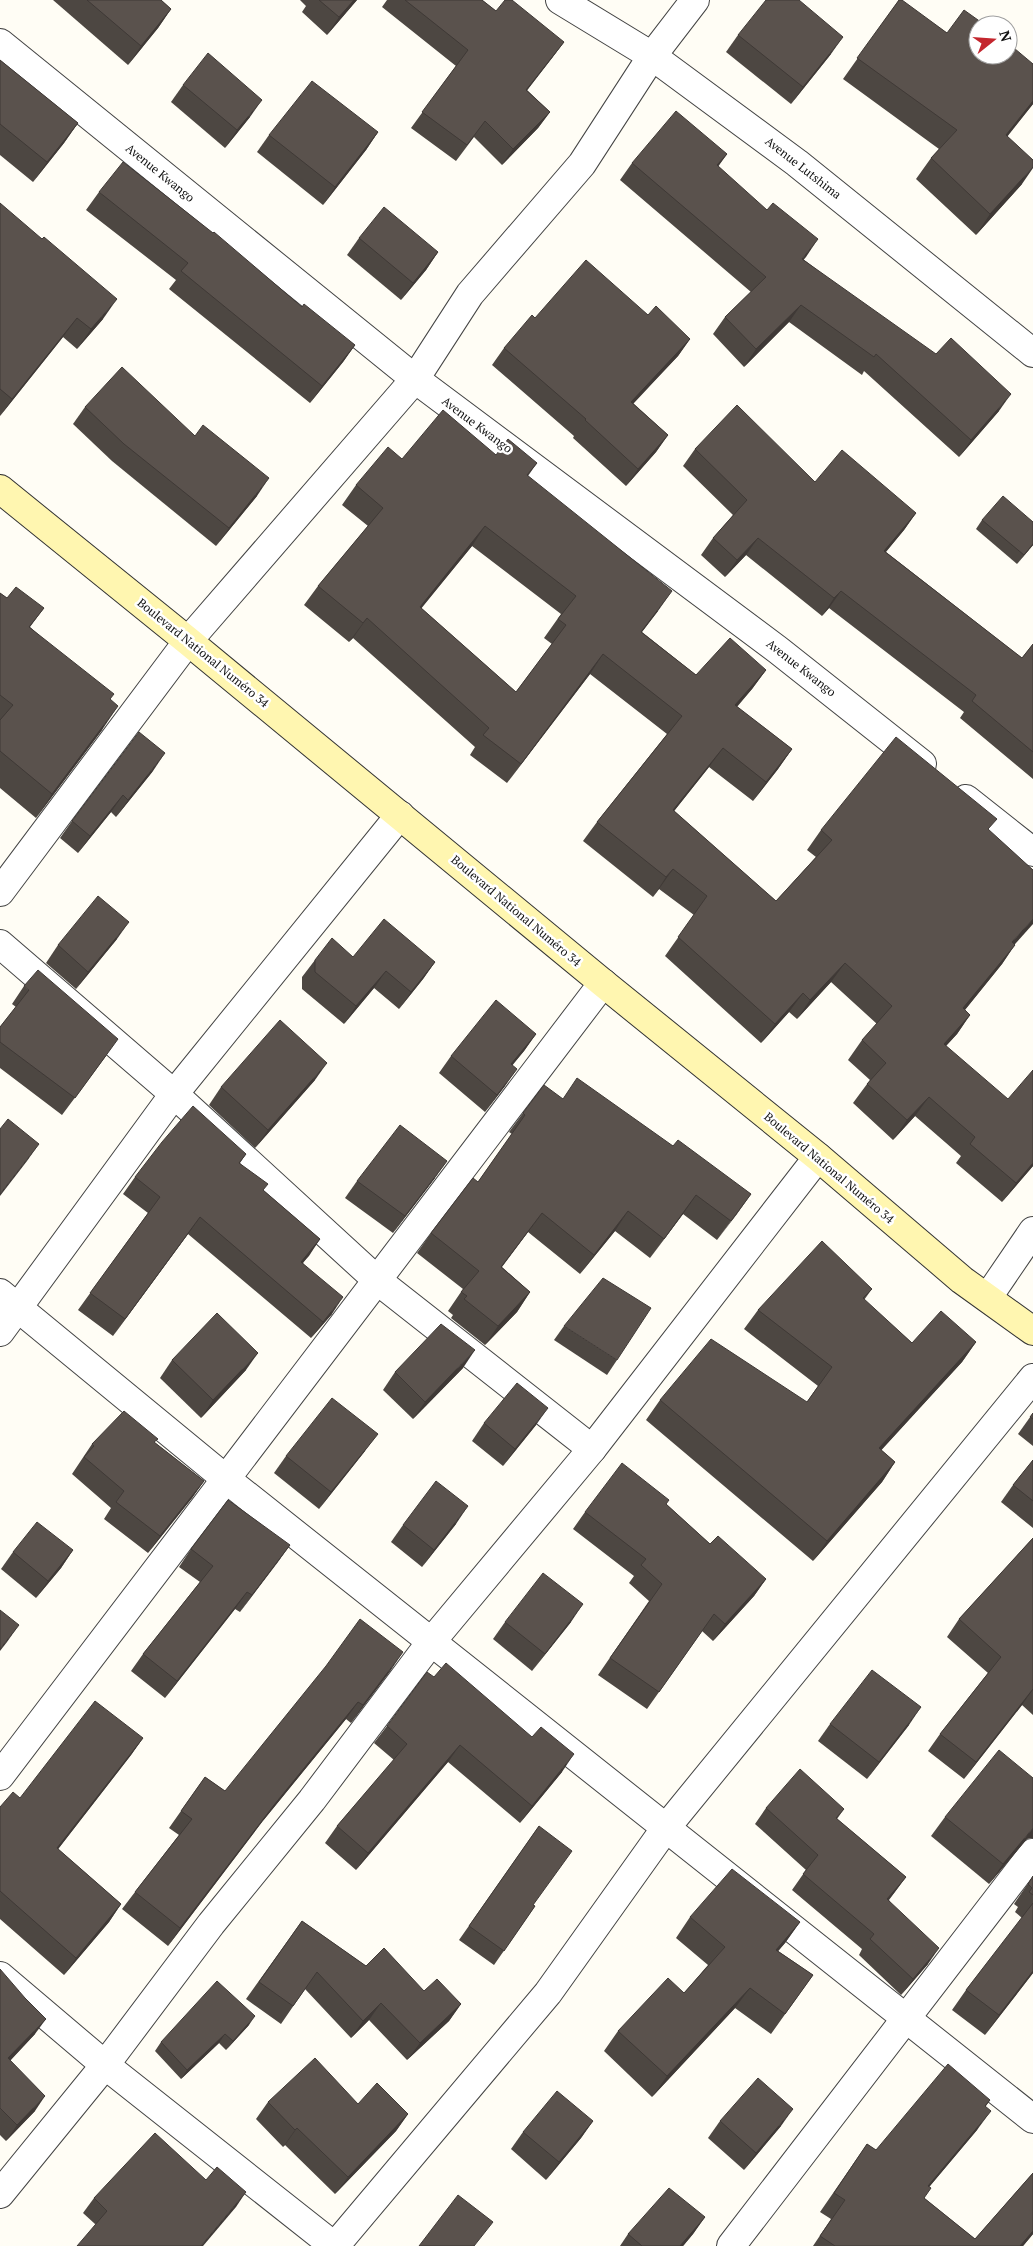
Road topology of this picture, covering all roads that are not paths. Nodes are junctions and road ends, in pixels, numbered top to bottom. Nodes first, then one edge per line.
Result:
1 (560, 0) edge
2 (695, 0) edge
3 (0, 43) edge
4 (652, 56) junction
5 (1033, 353) edge
6 (415, 379) junction
7 (0, 489) edge
8 (188, 641) junction
9 (400, 815) junction
10 (1033, 852) edge
11 (0, 892) edge
12 (0, 944) edge
13 (602, 983) junction
14 (174, 1094) junction
15 (818, 1157) junction
16 (1033, 1231) edge
17 (378, 1281) junction
18 (988, 1297) junction
19 (9, 1301) edge
20 (1033, 1331) edge
21 (0, 1332) edge
22 (1033, 1378) edge
23 (592, 1449) junction
24 (226, 1479) junction
25 (431, 1642) junction
26 (0, 1776) edge
27 (666, 1828) junction
28 (1033, 1854) edge
29 (0, 1976) edge
30 (906, 2021) junction
31 (105, 2065) junction
32 (1033, 2120) edge
33 (0, 2194) edge
34 (334, 2246) edge
35 (731, 2246) edge

1 - 4 street, Avenue Lutshima
2 - 4 street
3 - 6 street, Avenue Kwango
4 - 5 street, Avenue Lutshima
4 - 6 street
6 - 8 street
6 - 10 street, Avenue Kwango
7 - 8 main road, Boulevard National Numéro 34
8 - 9 main road, Boulevard National Numéro 34
8 - 11 street
9 - 13 main road, Boulevard National Numéro 34
9 - 14 street
12 - 14 street
13 - 15 main road, Boulevard National Numéro 34
13 - 17 street
14 - 17 street
14 - 19 street
15 - 18 main road, Boulevard National Numéro 34
15 - 23 street
16 - 18 street
17 - 23 street
17 - 24 street
18 - 20 main road, Boulevard National Numéro 34
19 - 21 street
19 - 24 street
22 - 27 street
23 - 25 street
24 - 25 street
24 - 26 street
25 - 27 street
25 - 31 street
27 - 30 street
27 - 34 street
28 - 30 street
29 - 31 street
30 - 32 street
30 - 35 street
31 - 33 street
31 - 34 street

